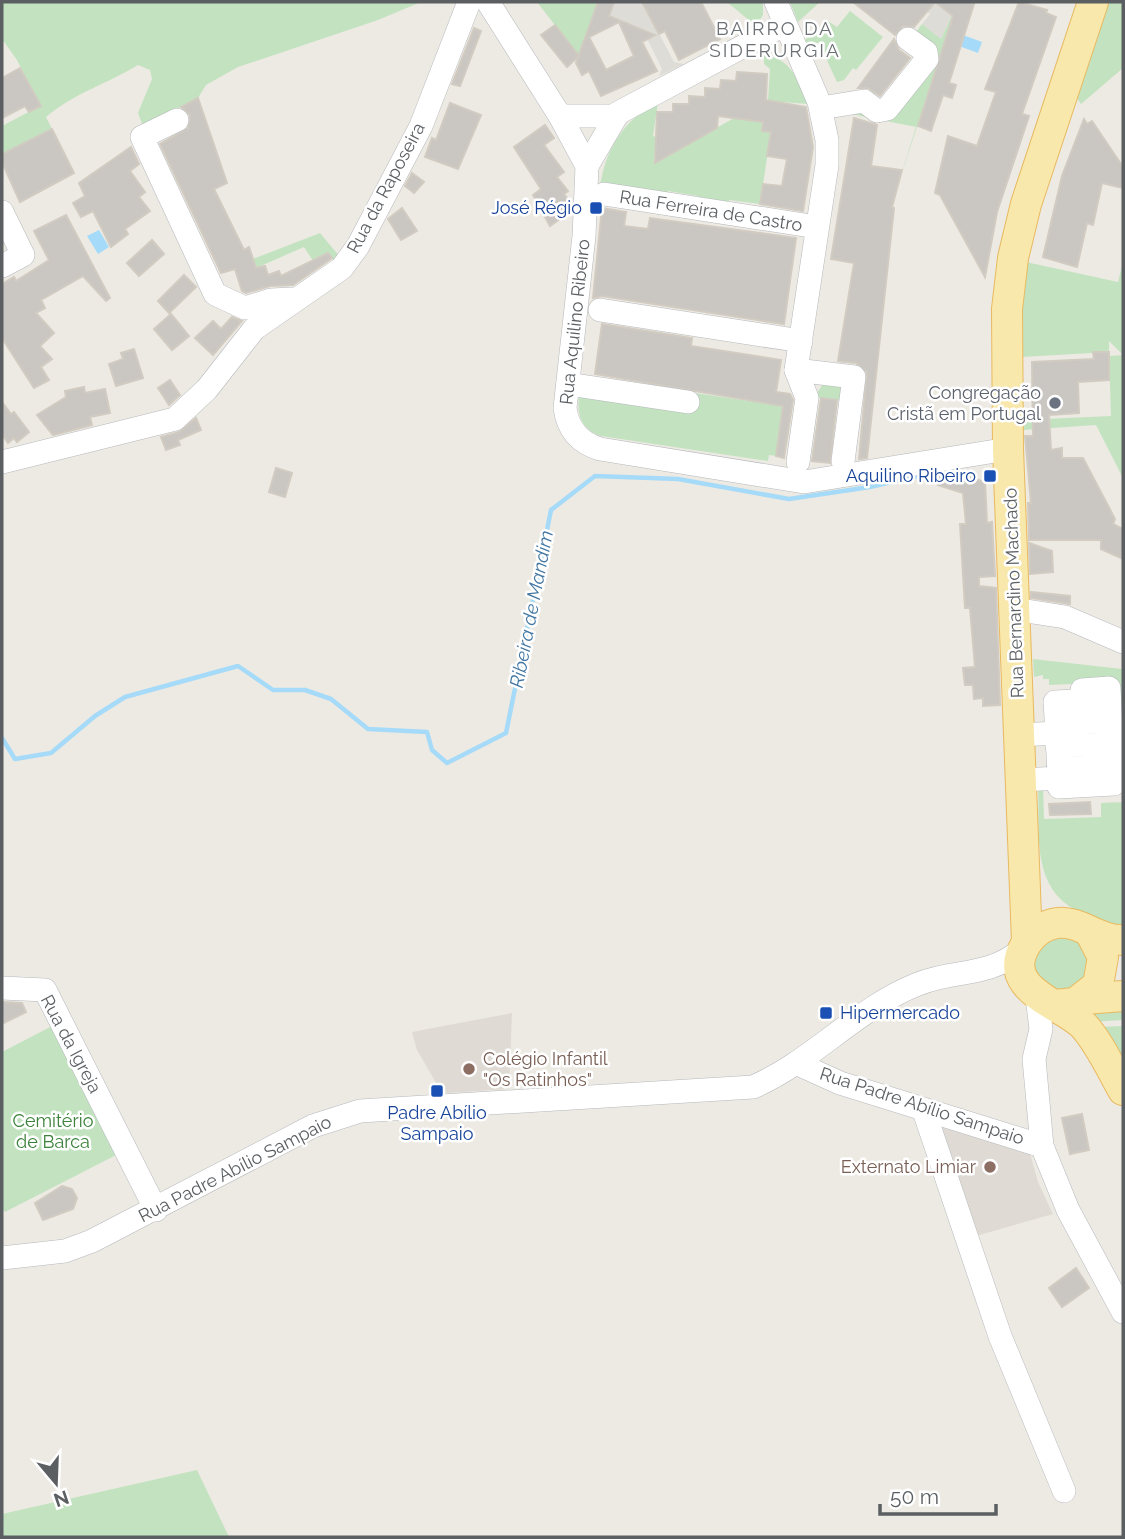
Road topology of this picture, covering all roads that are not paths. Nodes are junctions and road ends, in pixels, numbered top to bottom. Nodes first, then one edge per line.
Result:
1 (469, 2) edge
2 (488, 2) edge
3 (776, 2) edge
4 (1093, 2) edge
5 (785, 24) junction
6 (908, 39) dead end
7 (821, 108) junction
8 (560, 116) junction
9 (615, 116) junction
10 (177, 120) dead end
11 (587, 166) junction
12 (604, 194) dead end
13 (2, 212) edge
14 (817, 227) junction
15 (2, 266) edge
16 (295, 299) junction
17 (600, 310) dead end
18 (801, 341) junction
19 (796, 370) junction
20 (825, 373) junction
21 (568, 384) junction
22 (807, 398) junction
23 (688, 402) dead end
24 (1008, 449) junction
25 (843, 461) dead end
26 (2, 462) edge
27 (798, 462) dead end
28 (1014, 609) junction
29 (1123, 642) edge
30 (1111, 733) junction
31 (1020, 735) junction
32 (1057, 744) junction
33 (1022, 780) junction
34 (1026, 862) junction
35 (1025, 946) junction
36 (1102, 946) edge
37 (981, 972) junction
38 (2, 988) edge
39 (1123, 996) edge
40 (1040, 997) junction
41 (1084, 999) junction
42 (798, 1064) junction
43 (1123, 1090) edge
44 (924, 1111) junction
45 (1042, 1146) junction
46 (156, 1210) junction
47 (2, 1258) edge
48 (1123, 1312) edge
49 (1064, 1491) dead end

1 - 16 street, Rua da Raposeira
2 - 8 street
3 - 5 street
4 - 24 main road, Rua Bernardino Machado
5 - 7 street
5 - 9 street
6 - 7 street
7 - 14 street
8 - 9 street
8 - 11 street
9 - 11 street
10 - 16 street
11 - 21 street, Rua Aquilino Ribeiro
12 - 14 street, Rua Ferreira de Castro
13 - 15 street
14 - 18 street
16 - 26 street, Rua da Raposeira
17 - 18 street
18 - 19 street
19 - 20 street
19 - 22 street
20 - 22 street
20 - 25 street
21 - 23 street
21 - 24 street, Rua Aquilino Ribeiro
22 - 27 street
24 - 28 main road, Rua Bernardino Machado
28 - 29 street
28 - 31 main road, Rua Bernardino Machado
30 - 32 street
30 - 32 street
30 - 32 street
30 - 32 street
31 - 32 street
31 - 33 main road, Rua Bernardino Machado
32 - 33 street
33 - 34 main road, Rua Bernardino Machado
34 - 35 main road, Rua Bernardino Machado
34 - 36 main road, Rua Bernardino Machado
35 - 36 main road
35 - 37 street
35 - 40 main road
36 - 41 main road
37 - 40 street
37 - 42 street
38 - 46 street, Rua da Igreja
39 - 41 main road
40 - 41 main road
40 - 43 main road
40 - 45 street
42 - 44 street, Rua Padre Abílio Sampaio
42 - 46 street, Rua Padre Abílio Sampaio
44 - 45 street, Rua Padre Abílio Sampaio
44 - 49 street
45 - 48 street
46 - 47 street, Rua Padre Abílio Sampaio

